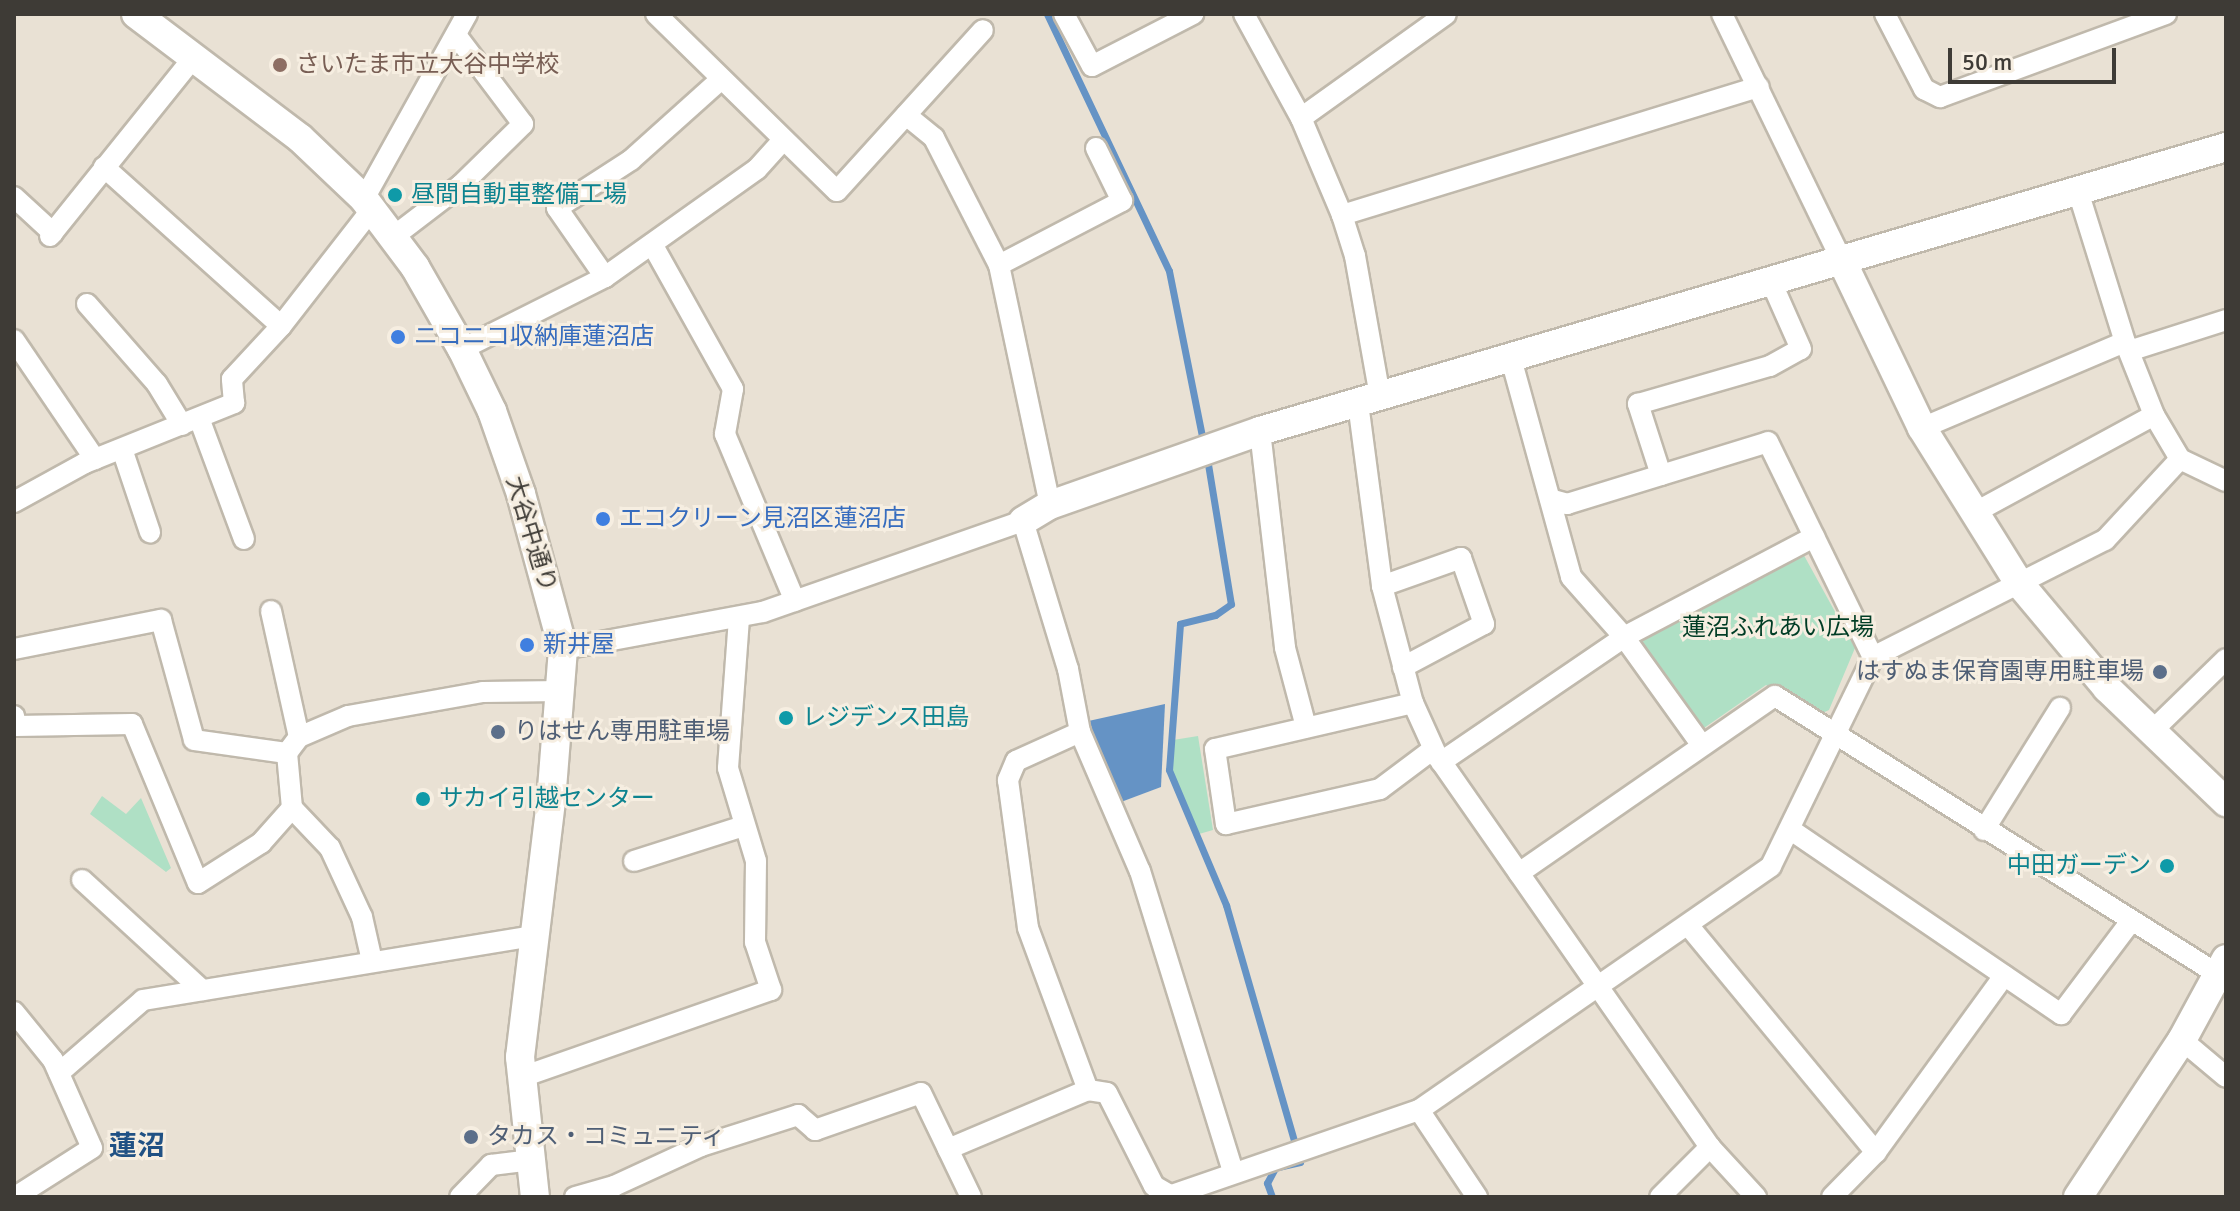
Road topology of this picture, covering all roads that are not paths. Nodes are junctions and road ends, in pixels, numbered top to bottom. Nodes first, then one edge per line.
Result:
1 (136, 14) edge
2 (467, 14) edge
3 (656, 14) edge
4 (1064, 14) edge
5 (1193, 14) edge
6 (1244, 14) edge
7 (1446, 14) edge
8 (1722, 14) edge
9 (1885, 14) edge
10 (2166, 14) edge
11 (983, 30) dead end
12 (456, 35) junction
13 (193, 58) junction
14 (719, 81) junction
15 (1759, 87) junction
16 (906, 115) junction
17 (1301, 118) junction
18 (782, 141) junction
19 (2226, 147) edge
20 (1096, 148) dead end
21 (104, 167) junction
22 (2077, 188) junction
23 (14, 197) edge
24 (368, 204) junction
25 (1342, 215) junction
26 (393, 237) junction
27 (652, 244) junction
28 (1841, 259) junction
29 (999, 265) junction
30 (605, 277) junction
31 (1770, 279) junction
32 (87, 304) dead end
33 (2226, 320) edge
34 (281, 326) junction
35 (14, 340) edge
36 (2127, 347) junction
37 (462, 349) junction
38 (1510, 355) junction
39 (1369, 400) junction
40 (2154, 415) junction
41 (190, 421) junction
42 (1922, 428) junction
43 (1260, 431) junction
44 (122, 449) junction
45 (95, 459) junction
46 (2180, 459) junction
47 (1661, 475) junction
48 (2226, 481) edge
49 (1550, 499) junction
50 (14, 502) edge
51 (1050, 505) junction
52 (1972, 514) junction
53 (1023, 521) junction
54 (150, 532) dead end
55 (1814, 537) junction
56 (244, 539) dead end
57 (2019, 583) junction
58 (1382, 586) junction
59 (795, 601) junction
60 (271, 611) dead end
61 (739, 617) junction
62 (1624, 637) junction
63 (14, 649) edge
64 (563, 649) junction
65 (1873, 657) junction
66 (2226, 659) edge
67 (1403, 667) junction
68 (562, 691) junction
69 (1413, 703) junction
70 (2060, 708) dead end
71 (14, 716) edge
72 (1306, 727) junction
73 (2152, 731) junction
74 (1080, 732) junction
75 (1834, 736) junction
76 (1701, 744) junction
77 (293, 745) junction
78 (1436, 756) junction
79 (2226, 802) edge
80 (292, 808) junction
81 (744, 826) junction
82 (1791, 830) junction
83 (1984, 830) junction
84 (634, 861) dead end
85 (1519, 873) junction
86 (82, 880) dead end
87 (2131, 921) junction
88 (1688, 925) junction
89 (535, 936) junction
90 (372, 961) junction
91 (2222, 967) edge
92 (2004, 976) junction
93 (1598, 986) junction
94 (202, 990) junction
95 (14, 1012) edge
96 (2182, 1040) junction
97 (59, 1073) junction
98 (522, 1077) junction
99 (2226, 1077) edge
100 (1088, 1090) junction
101 (1419, 1110) junction
102 (1710, 1147) junction
103 (948, 1149) junction
104 (1876, 1152) junction
105 (530, 1160) junction
106 (1233, 1171) junction
107 (1172, 1196) edge
108 (15, 1197) edge
109 (460, 1197) edge
110 (535, 1197) edge
111 (575, 1197) edge
112 (971, 1197) edge
113 (1477, 1197) edge
114 (1660, 1197) edge
115 (1756, 1197) edge
116 (1832, 1197) edge
117 (2078, 1197) edge

1 - 13 street, 大谷中通り
2 - 12 street
3 - 14 street
4 - 5 street
6 - 17 street
7 - 17 street
8 - 15 street
9 - 10 street
11 - 16 street
12 - 24 street
12 - 26 street
13 - 21 street
13 - 24 street, 大谷中通り
14 - 18 street
14 - 30 street
15 - 25 street
15 - 28 street
16 - 18 street
16 - 29 street
17 - 25 street
18 - 27 street
19 - 22 street
20 - 29 street
21 - 23 street
21 - 34 street
22 - 28 street
22 - 36 street
24 - 26 street, 大谷中通り
24 - 34 street
25 - 39 street
26 - 37 street, 大谷中通り
27 - 30 street
27 - 59 street
28 - 31 street
28 - 42 street
29 - 51 street
30 - 37 street
31 - 38 street
31 - 47 street
32 - 41 street
33 - 36 street
34 - 41 street
35 - 45 street
36 - 40 street
36 - 42 street
37 - 64 street, 大谷中通り
38 - 39 street
38 - 49 street
39 - 43 street
39 - 58 street
40 - 46 street
40 - 52 street
41 - 44 street
41 - 56 street
42 - 52 street
43 - 51 street
43 - 72 street
44 - 45 street
44 - 54 street
45 - 50 street
46 - 48 street
46 - 57 street
47 - 49 street
47 - 55 street
49 - 62 street
51 - 53 street
52 - 57 street
53 - 59 street
53 - 74 street
55 - 62 street
55 - 65 street
57 - 65 street
57 - 73 street
58 - 67 street
58 - 67 street
59 - 61 street
60 - 77 street
61 - 64 street
61 - 81 street
62 - 76 street
62 - 78 street
63 - 77 street
64 - 68 street, 大谷中通り
65 - 75 street
66 - 73 street
67 - 69 street
68 - 77 street
68 - 89 street, 大谷中通り
69 - 72 street
69 - 78 street
70 - 83 street
71 - 80 street
72 - 78 street
73 - 79 street
74 - 100 street
74 - 106 street
75 - 76 street
75 - 82 street
75 - 83 street
76 - 85 street
77 - 80 street
78 - 85 street
80 - 90 street
81 - 84 street
81 - 98 street
82 - 88 street
82 - 92 street
83 - 87 street
85 - 93 street
86 - 94 street
87 - 91 street
87 - 92 street
88 - 93 street
88 - 104 street
89 - 90 street
89 - 98 street, 大谷中通り
90 - 94 street
91 - 96 street
92 - 104 street
93 - 101 street
93 - 102 street
94 - 97 street
95 - 97 street
96 - 99 street
96 - 117 street
97 - 108 street
98 - 105 street, 大谷中通り
100 - 103 street
100 - 107 street
101 - 106 street
101 - 113 street
102 - 114 street
102 - 115 street
103 - 111 street
103 - 112 street
104 - 116 street
105 - 109 street
105 - 110 street, 大谷中通り
106 - 107 street

